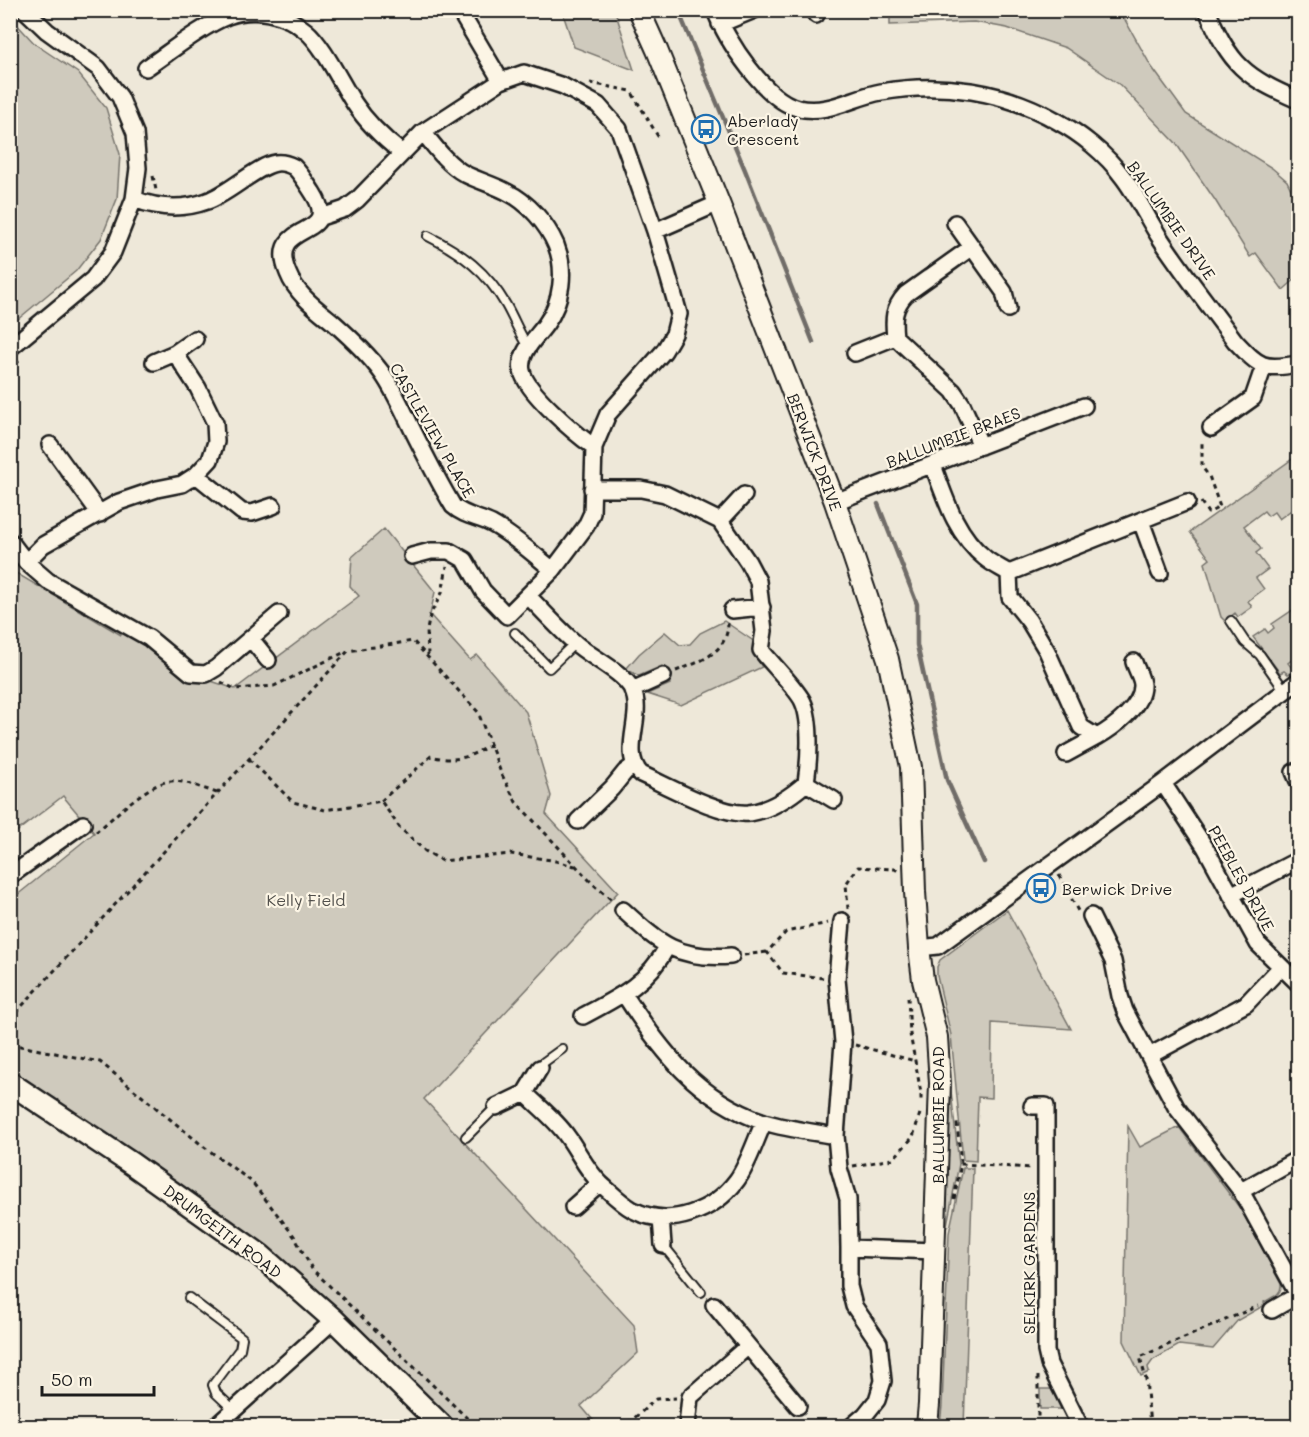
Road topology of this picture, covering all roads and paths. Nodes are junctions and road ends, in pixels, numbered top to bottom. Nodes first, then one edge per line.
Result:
1 (25, 10) edge
2 (459, 10) edge
3 (639, 10) edge
4 (754, 10) edge
5 (1207, 10) edge
6 (718, 17) edge
7 (146, 68) dead end
8 (501, 81) junction
9 (563, 87) junction
10 (1299, 100) edge
11 (423, 132) junction
12 (659, 138) dead end
13 (402, 153) junction
14 (153, 173) dead end
15 (134, 199) junction
16 (719, 203) junction
17 (153, 205) junction
18 (321, 217) junction
19 (955, 224) dead end
20 (655, 231) junction
21 (428, 236) dead end
22 (972, 247) junction
23 (1008, 309) dead end
24 (895, 337) junction
25 (195, 339) dead end
26 (528, 347) junction
27 (10, 348) edge
28 (855, 352) dead end
29 (174, 353) junction
30 (25, 356) dead end
31 (154, 362) dead end
32 (1299, 364) edge
33 (1264, 366) junction
34 (10, 368) edge
35 (1084, 406) dead end
36 (1211, 428) joint
37 (50, 445) dead end
38 (981, 446) junction
39 (594, 447) junction
40 (933, 465) junction
41 (196, 475) junction
42 (592, 489) junction
43 (744, 495) dead end
44 (835, 502) junction
45 (1187, 502) joint
46 (273, 507) dead end
47 (100, 514) junction
48 (720, 521) junction
49 (1141, 521) junction
50 (10, 541) edge
51 (449, 551) junction
52 (412, 556) dead end
53 (26, 562) junction
54 (553, 570) junction
55 (1009, 573) junction
56 (1160, 573) dead end
57 (528, 596) junction
58 (762, 607) junction
59 (279, 614) dead end
60 (730, 616) joint
61 (1231, 621) dead end
62 (515, 633) dead end
63 (251, 639) junction
64 (574, 643) junction
65 (348, 651) junction
66 (428, 657) junction
67 (268, 660) dead end
68 (1134, 662) dead end
69 (206, 674) junction
70 (663, 676) joint
71 (1299, 681) edge
72 (632, 690) junction
73 (1285, 691) junction
74 (1097, 737) junction
75 (491, 745) junction
76 (1066, 754) dead end
77 (249, 759) junction
78 (633, 766) junction
79 (806, 783) junction
80 (1163, 783) junction
81 (217, 793) junction
82 (834, 800) dead end
83 (381, 801) junction
84 (578, 821) dead end
85 (83, 824) joint
86 (1299, 860) edge
87 (1053, 863) junction
88 (577, 867) junction
89 (903, 874) dead end
90 (10, 876) edge
91 (1231, 895) junction
92 (623, 910) joint
93 (1091, 916) joint
94 (842, 921) junction
95 (667, 947) junction
96 (919, 948) junction
97 (766, 952) junction
98 (731, 956) joint
99 (1280, 968) junction
100 (837, 979) junction
101 (1299, 983) edge
102 (908, 988) dead end
103 (624, 994) junction
104 (583, 1016) dead end
105 (10, 1019) edge
106 (843, 1042) junction
107 (10, 1044) edge
108 (562, 1049) dead end
109 (1149, 1056) junction
110 (915, 1060) junction
111 (540, 1068) joint
112 (10, 1083) edge
113 (525, 1093) junction
114 (1032, 1106) dead end
115 (496, 1107) joint
116 (764, 1122) junction
117 (836, 1136) junction
118 (466, 1137) dead end
119 (1299, 1159) edge
120 (961, 1164) dead end
121 (840, 1168) junction
122 (1046, 1169) junction
123 (600, 1183) junction
124 (1241, 1191) junction
125 (573, 1207) dead end
126 (662, 1218) junction
127 (663, 1245) joint
128 (849, 1248) junction
129 (936, 1251) junction
130 (701, 1292) dead end
131 (1299, 1295) edge
132 (189, 1298) dead end
133 (714, 1305) dead end
134 (1272, 1310) joint
135 (334, 1320) junction
136 (748, 1346) junction
137 (1049, 1364) junction
138 (690, 1398) junction
139 (798, 1406) dead end
140 (234, 1410) junction
141 (216, 1426) edge
142 (442, 1426) edge
143 (480, 1426) edge
144 (620, 1426) edge
145 (687, 1426) edge
146 (852, 1426) edge
147 (927, 1426) edge
148 (1038, 1426) edge
149 (1080, 1426) edge
150 (1150, 1426) edge

1 - 15 street
2 - 8 street
3 - 16 street, BERWICK DRIVE
4 - 6 street, BALLUMBIE DRIVE
5 - 10 street
6 - 33 street, BALLUMBIE DRIVE
7 - 13 street
8 - 9 street
8 - 11 street
9 - 12 path
9 - 20 street
11 - 13 street
11 - 26 street
13 - 18 street
14 - 17 path
15 - 17 street
15 - 27 street
16 - 20 street
16 - 44 street, BERWICK DRIVE
17 - 18 street
18 - 54 street, CASTLEVIEW PLACE
19 - 22 street
20 - 39 street
21 - 26 lane
22 - 23 street
22 - 24 street
24 - 28 street
24 - 38 street
25 - 29 street
26 - 39 street
29 - 31 street
29 - 41 street
30 - 34 path
32 - 33 street
33 - 36 street
35 - 38 street, BALLUMBIE BRAES
36 - 45 path
37 - 47 street
38 - 40 street, BALLUMBIE BRAES
39 - 42 street
40 - 44 street, BALLUMBIE BRAES
40 - 55 street
41 - 46 street
41 - 47 street
42 - 48 street
42 - 54 street
43 - 48 street
44 - 96 street, BERWICK DRIVE
45 - 49 street
47 - 53 street
48 - 58 street
49 - 55 street
49 - 56 street
50 - 53 street
51 - 52 street
51 - 57 street
51 - 66 path
53 - 69 street
54 - 57 street
55 - 74 street
57 - 64 street
58 - 60 street
58 - 79 street
59 - 63 street
60 - 70 path
61 - 73 lane
62 - 64 lane
63 - 67 street
63 - 69 street
64 - 72 street
65 - 66 path
65 - 69 path
65 - 77 path
66 - 75 path
68 - 74 street
70 - 72 street
71 - 73 street
72 - 78 street
73 - 80 street
74 - 76 street
75 - 83 path
75 - 88 path
77 - 81 path
77 - 83 path
78 - 79 street
78 - 84 street
79 - 82 street
80 - 87 street
80 - 91 street, PEEBLES DRIVE
81 - 85 path
81 - 105 path
83 - 88 path
85 - 90 street
86 - 91 street
87 - 93 path
87 - 96 street
88 - 92 path
89 - 94 path
91 - 99 street, PEEBLES DRIVE
92 - 95 street
93 - 109 street
94 - 97 path
94 - 100 street
95 - 98 street
95 - 103 street
96 - 129 street, BALLUMBIE ROAD
97 - 98 path
97 - 100 path
99 - 101 street, PEEBLES DRIVE
99 - 109 street
100 - 106 street
102 - 110 path
103 - 104 street
103 - 116 street
106 - 110 path
106 - 117 street
107 - 143 path
108 - 111 lane
109 - 124 street
110 - 121 path
111 - 113 street
112 - 135 main road, DRUMGEITH ROAD
113 - 115 street
113 - 123 street
114 - 122 street, SELKIRK GARDENS
115 - 118 lane
116 - 117 street
116 - 126 street
117 - 121 street
119 - 124 street
120 - 122 path
121 - 128 street
122 - 137 street, SELKIRK GARDENS
123 - 125 street
123 - 126 street
124 - 131 street
126 - 127 street
127 - 130 lane
128 - 129 street
128 - 146 street
129 - 147 street, BALLUMBIE ROAD
131 - 134 street
132 - 140 lane
133 - 136 street
134 - 150 path
135 - 140 street
135 - 142 main road, DRUMGEITH ROAD
136 - 138 street
136 - 139 street
137 - 148 path
137 - 149 street, SELKIRK GARDENS
138 - 144 path
138 - 145 street
140 - 141 street

